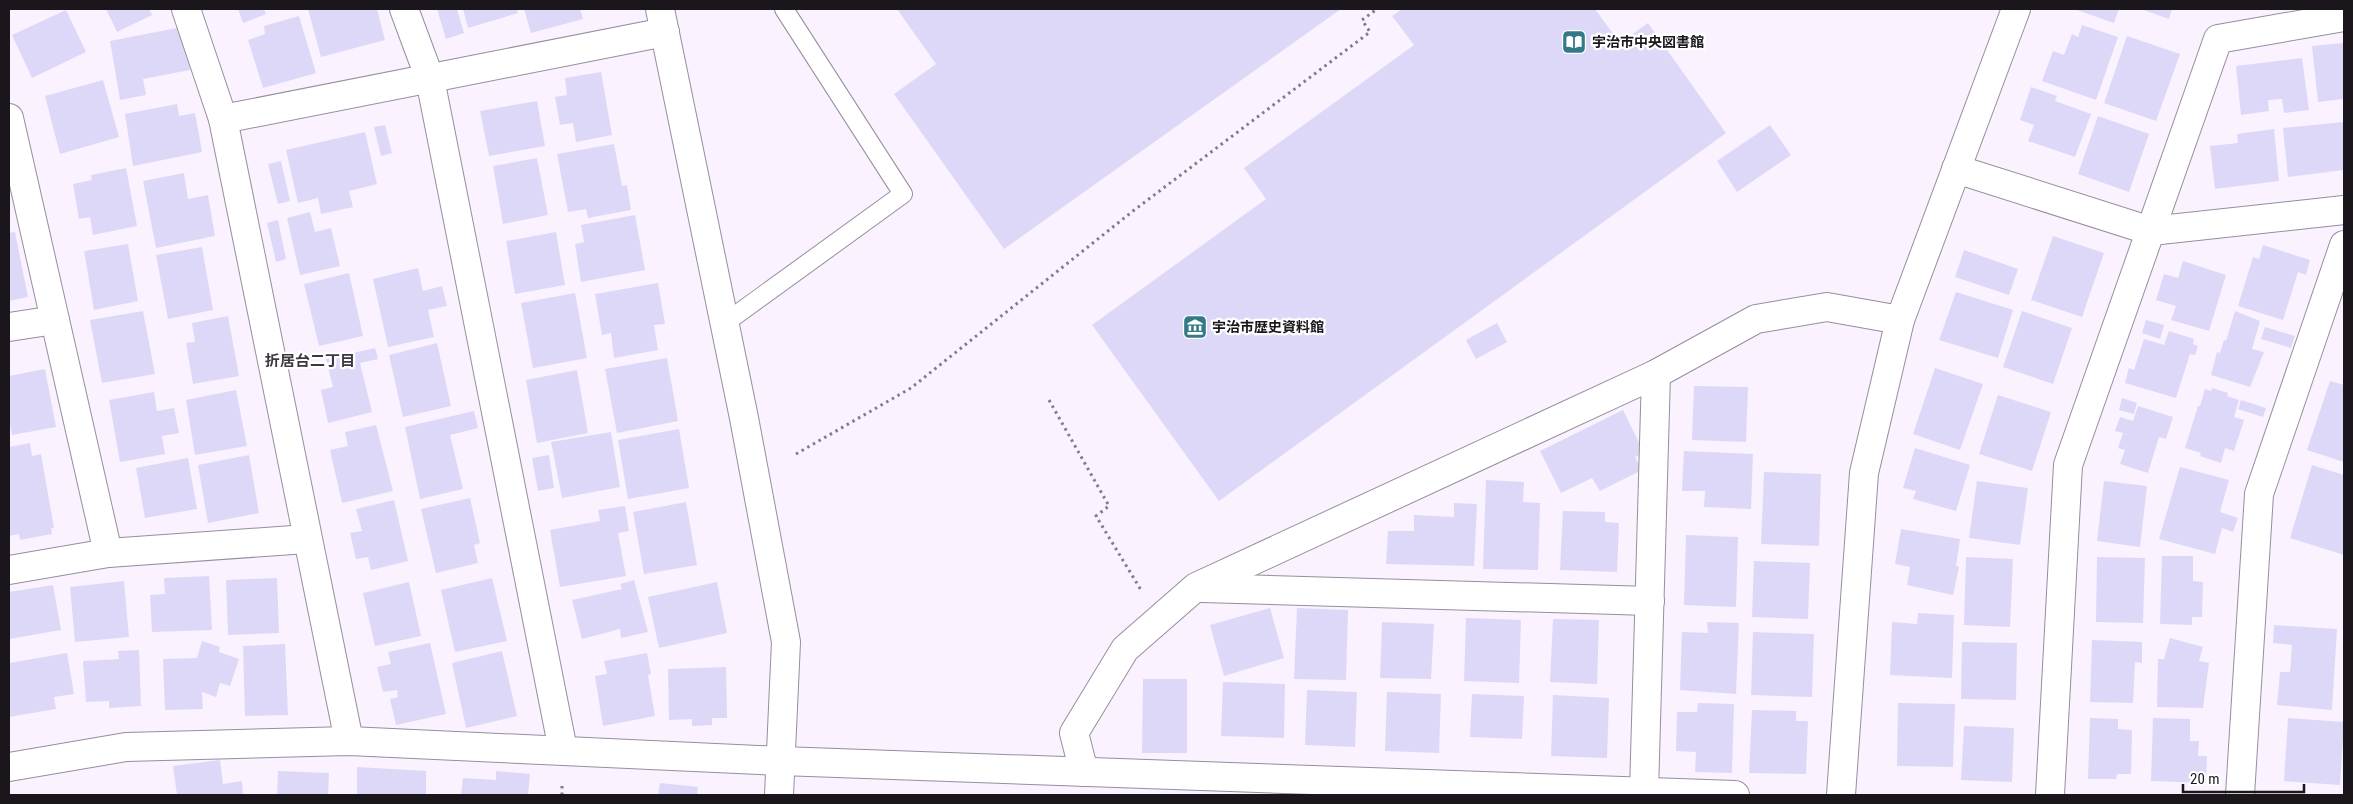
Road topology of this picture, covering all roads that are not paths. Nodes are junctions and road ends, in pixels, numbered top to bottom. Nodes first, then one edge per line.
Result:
1 (186, 9) edge
2 (404, 9) edge
3 (784, 9) edge
4 (2016, 9) edge
5 (2344, 17) edge
6 (662, 20) edge
7 (430, 79) junction
8 (9, 118) edge
9 (223, 119) junction
10 (1956, 169) junction
11 (2344, 210) edge
12 (2151, 231) junction
13 (2344, 245) edge
14 (55, 320) junction
15 (1900, 320) junction
16 (724, 323) junction
17 (9, 327) edge
18 (1656, 374) junction
19 (307, 539) junction
20 (108, 553) junction
21 (9, 570) edge
22 (1196, 587) junction
23 (1650, 602) junction
24 (349, 741) junction
25 (563, 750) junction
26 (781, 761) junction
27 (9, 767) edge
28 (1084, 772) junction
29 (1644, 792) junction
30 (779, 795) edge
31 (1734, 795) edge
32 (1841, 795) edge
33 (2050, 795) edge
34 (2240, 795) edge

1 - 9 street
2 - 7 street
3 - 16 lane
4 - 10 street
5 - 12 street
6 - 7 street
6 - 16 street
7 - 9 street
7 - 25 street
8 - 14 street
9 - 19 street
10 - 12 street
10 - 15 street
11 - 12 street
12 - 33 street
13 - 34 street
14 - 17 street
14 - 20 street
15 - 18 street
15 - 32 street
16 - 26 street
18 - 22 street
18 - 23 street
19 - 20 street
19 - 24 street
20 - 21 street
22 - 23 street
22 - 28 street
23 - 29 street
24 - 25 street
24 - 27 street
25 - 26 street
26 - 28 street
26 - 30 street
28 - 29 street
29 - 31 street

